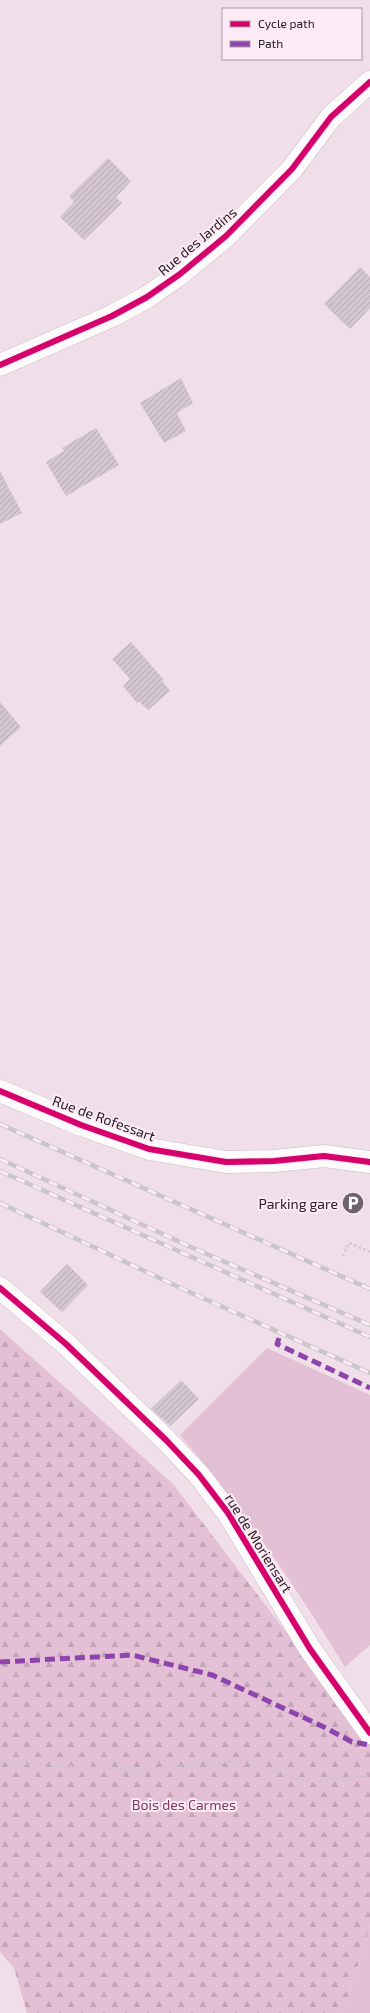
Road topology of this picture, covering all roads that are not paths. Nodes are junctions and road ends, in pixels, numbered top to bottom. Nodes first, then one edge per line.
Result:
1 (370, 82) edge
2 (0, 365) edge
3 (0, 1091) edge
4 (370, 1162) edge
5 (0, 1288) edge
6 (370, 1733) edge

1 - 2 street, Rue des Jardins
3 - 4 street, Rue de Rofessart
5 - 6 street, rue de Moriensart

